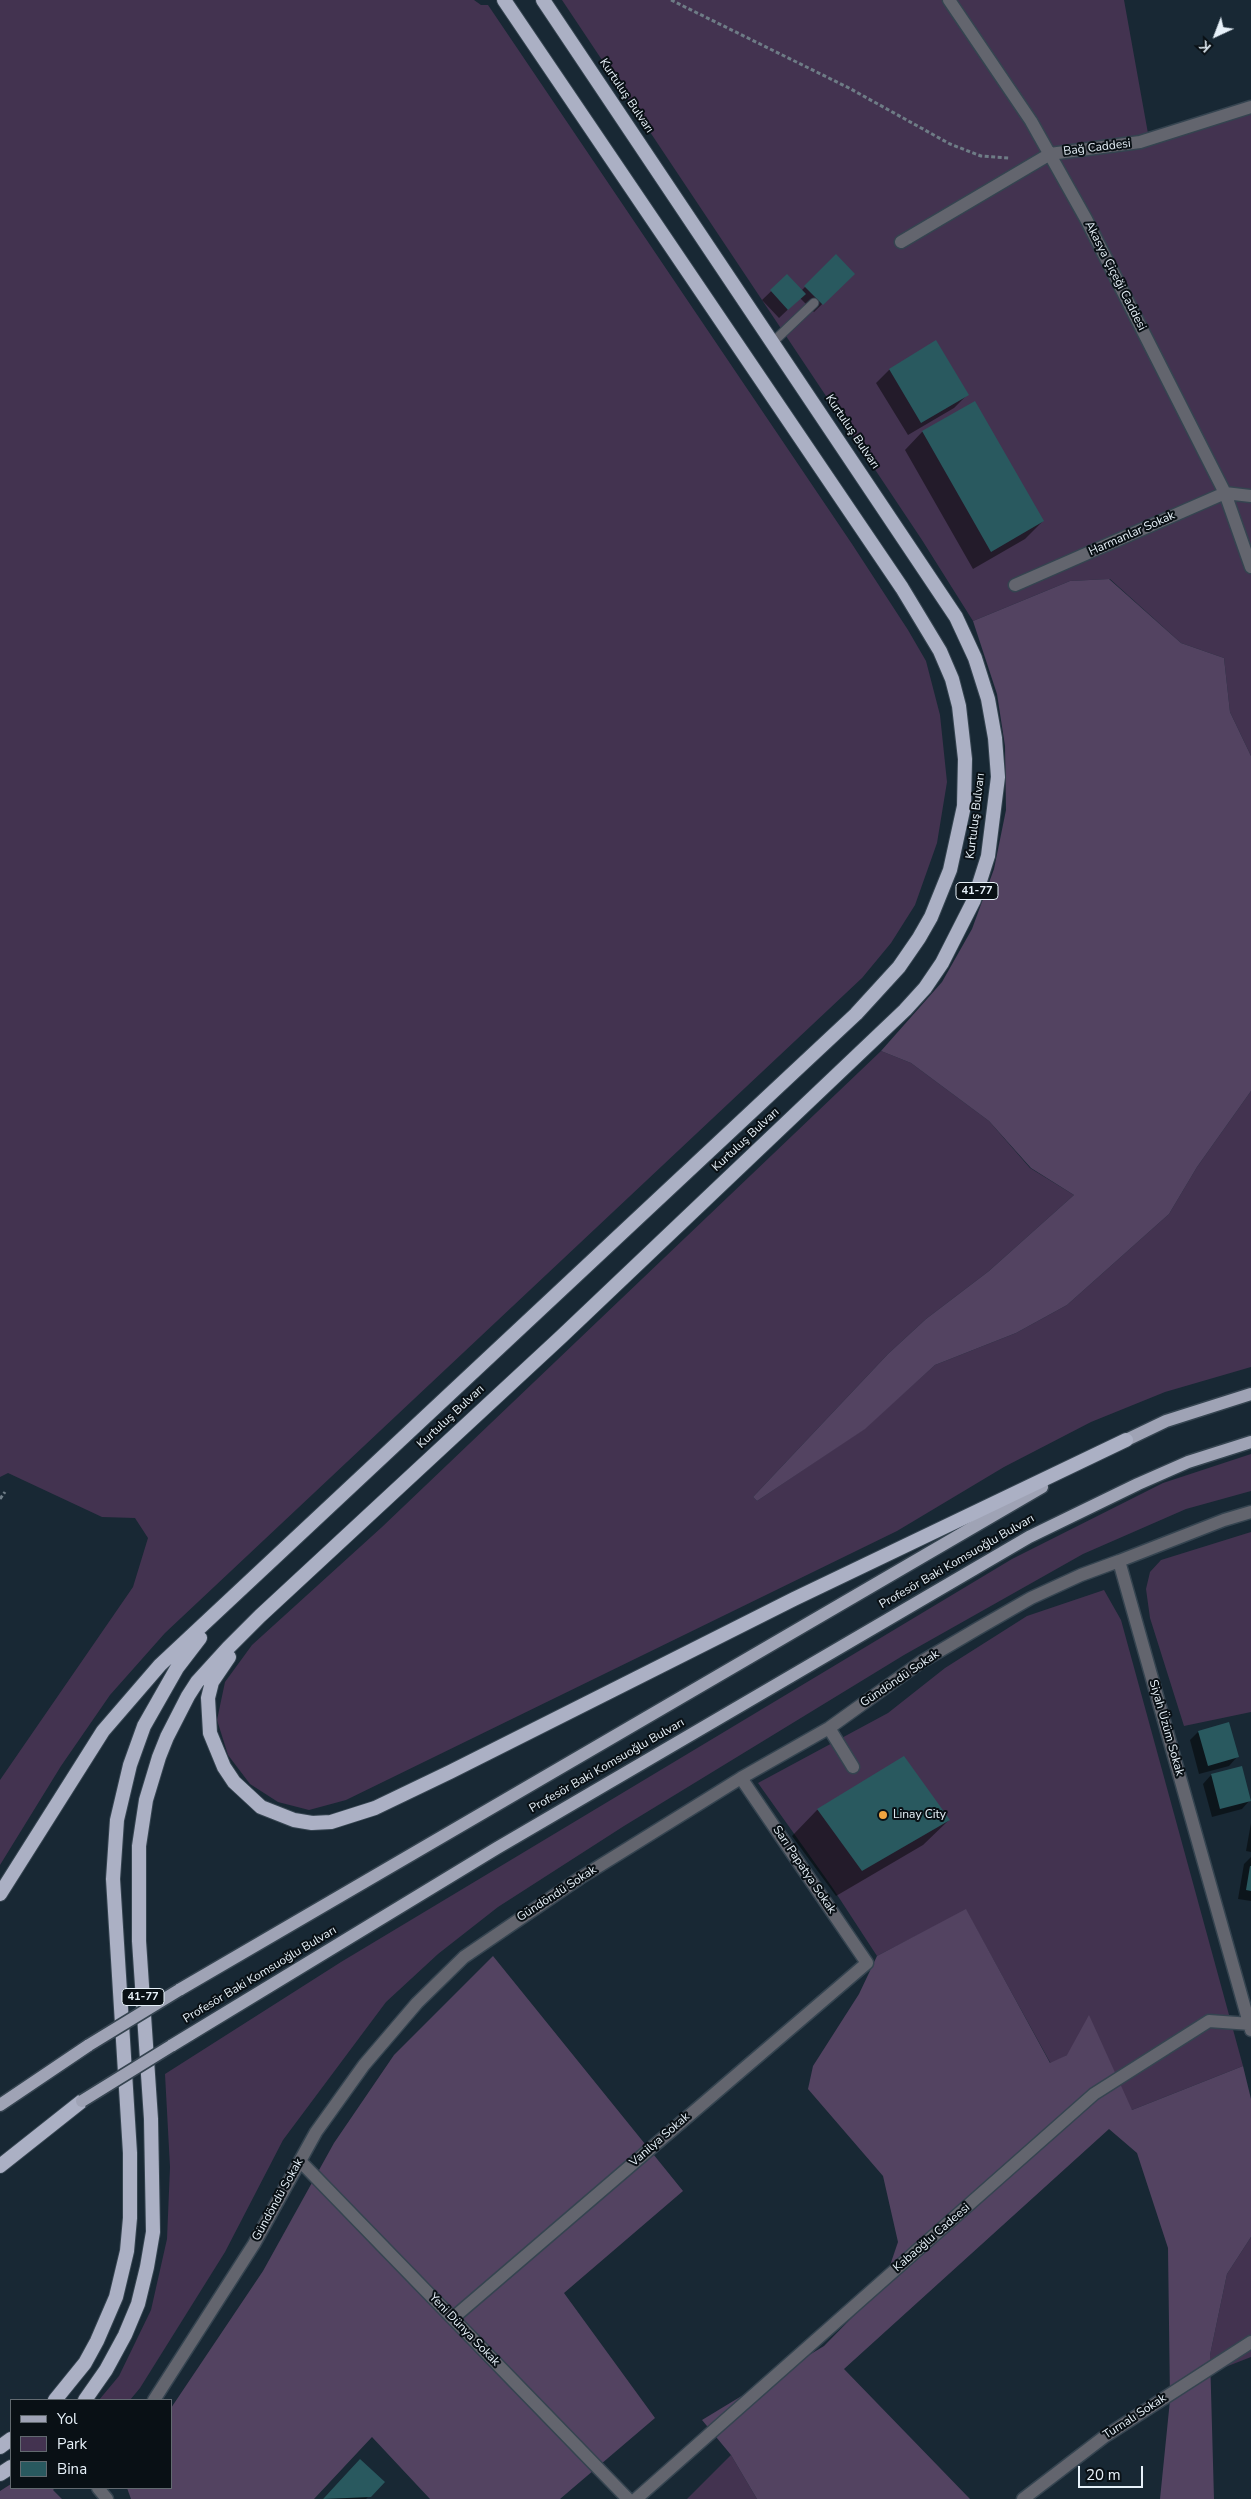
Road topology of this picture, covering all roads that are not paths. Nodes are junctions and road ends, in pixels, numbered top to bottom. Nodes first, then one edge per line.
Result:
1 (504, 0) edge
2 (544, 0) edge
3 (949, 0) edge
4 (1251, 107) edge
5 (1050, 154) junction
6 (901, 242) dead end
7 (814, 303) dead end
8 (773, 342) junction
9 (1225, 493) junction
10 (1251, 496) edge
11 (1251, 567) edge
12 (1015, 586) dead end
13 (1251, 1394) edge
14 (1126, 1440) junction
15 (1251, 1442) edge
16 (1251, 1512) edge
17 (1120, 1561) junction
18 (238, 1591) junction
19 (260, 1616) junction
20 (829, 1728) junction
21 (853, 1767) dead end
22 (741, 1778) junction
23 (0, 1894) edge
24 (867, 1963) joint
25 (1250, 2026) edge
26 (82, 2101) junction
27 (0, 2105) edge
28 (0, 2158) edge
29 (300, 2161) junction
30 (0, 2166) edge
31 (453, 2318) junction
32 (1251, 2342) edge
33 (56, 2399) edge
34 (86, 2399) edge
35 (155, 2399) edge
36 (99, 2489) edge
37 (107, 2499) edge
38 (628, 2499) edge
39 (636, 2499) edge
40 (1023, 2499) edge

1 - 18 highway, Kurtuluş Bulvarı / 41-77
2 - 8 highway, Kurtuluş Bulvarı / 41-77
3 - 5 street, Akasya Çiçeği Caddesi
4 - 5 street, Bağ Caddesi
5 - 6 street, Bağ Caddesi
5 - 9 street, Akasya Çiçeği Caddesi
7 - 8 lane
8 - 19 highway, Kurtuluş Bulvarı / 41-77
9 - 10 street
9 - 11 street, Akasya Çiçeği Caddesi
9 - 12 street, Harmanlar Sokak
13 - 14 main road, Profesör Baki Komsuoğlu Bulvarı
14 - 19 highway
14 - 27 main road, Profesör Baki Komsuoğlu Bulvarı, bridge
15 - 26 main road, Profesör Baki Komsuoğlu Bulvarı, bridge
16 - 17 street
17 - 20 street, Gündöndü Sokak
17 - 25 street, Siyah Üzüm Sokak
18 - 23 highway, 41-77
18 - 33 highway
19 - 34 highway, 41-77
20 - 21 street
20 - 22 street, Gündöndü Sokak
22 - 24 street, Sarı Papatya Sokak
22 - 29 street, Gündöndü Sokak
24 - 31 street, Vanilya Sokak
25 - 39 street, Kabaoğlu Cadeesi
26 - 28 highway, Profesör Baki Komsuoğlu Bulvarı
26 - 30 highway
29 - 31 street, Yeni Dünya Sokak
29 - 35 street, Gündöndü Sokak
31 - 38 street, Yeni Dünya Sokak
32 - 40 street, Turnalı Sokak
36 - 37 street

